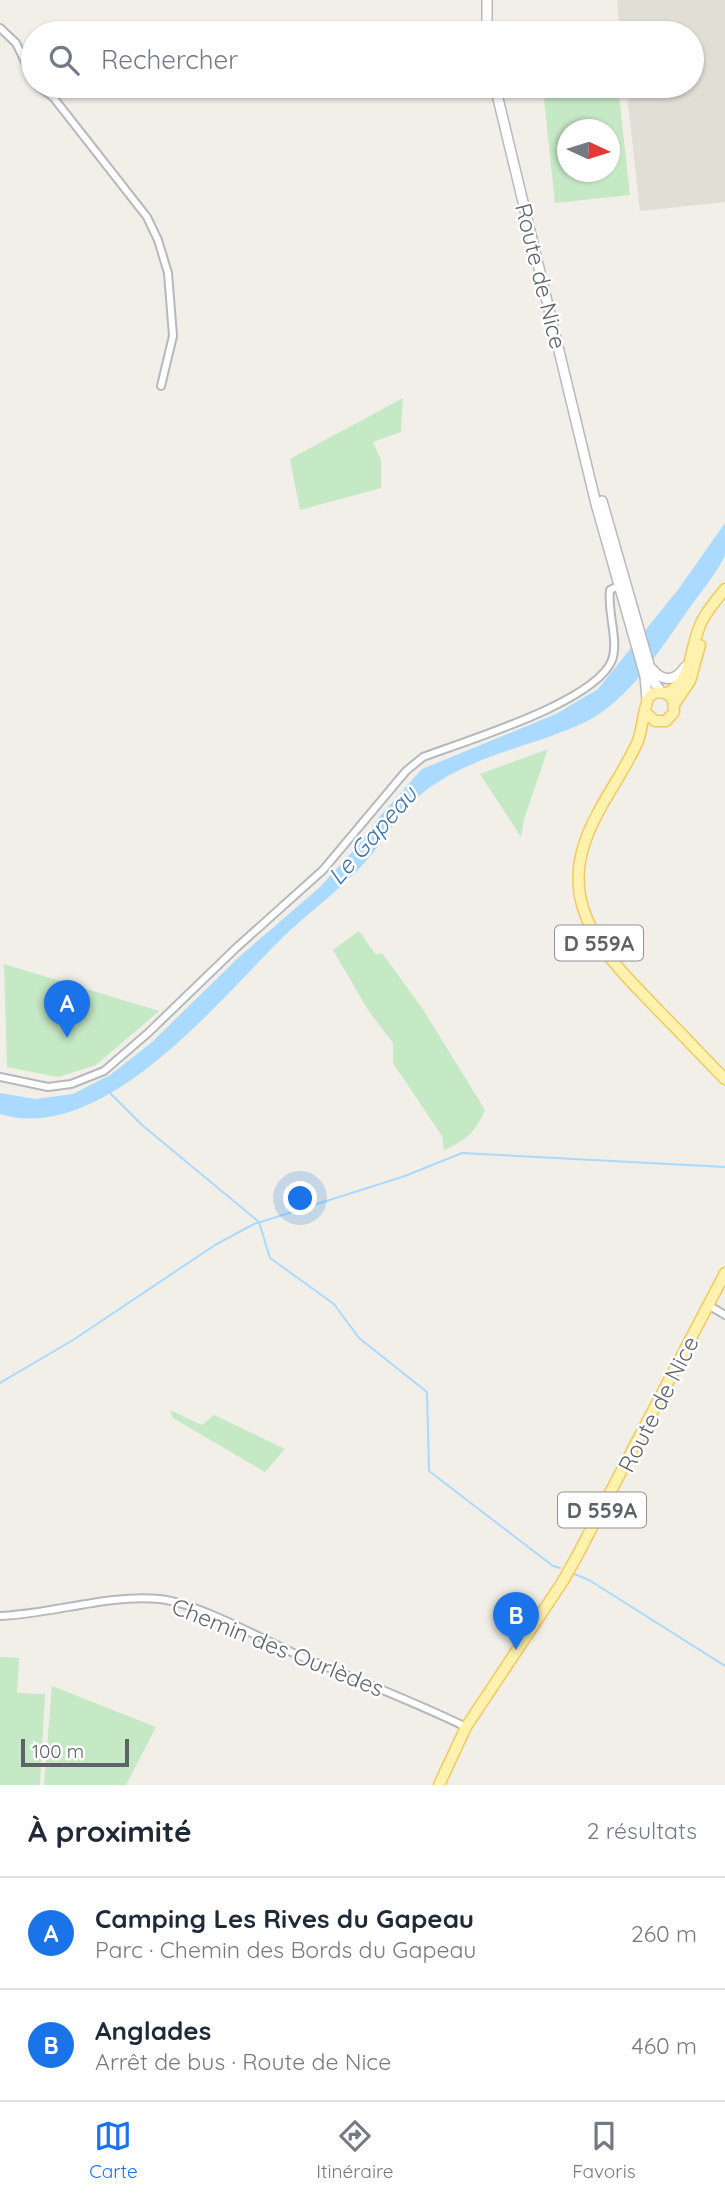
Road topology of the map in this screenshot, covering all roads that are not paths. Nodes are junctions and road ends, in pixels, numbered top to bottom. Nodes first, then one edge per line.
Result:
1 (487, 0) edge
2 (487, 21) edge
3 (0, 28) edge
4 (21, 53) edge
5 (54, 98) edge
6 (498, 98) edge
7 (161, 386) dead end
8 (589, 467) junction
9 (621, 585) junction
10 (725, 589) edge
11 (715, 602) junction
12 (635, 626) junction
13 (688, 662) junction
14 (651, 667) junction
15 (664, 693) junction
16 (647, 699) junction
17 (675, 703) junction
18 (646, 713) junction
19 (659, 722) junction
20 (637, 743) junction
21 (0, 1077) edge
22 (725, 1079) edge
23 (725, 1273) edge
24 (709, 1305) junction
25 (725, 1315) edge
26 (0, 1616) edge
27 (466, 1727) junction
28 (439, 1785) edge

1 - 2 main road
3 - 4 street
5 - 7 street
6 - 8 main road, Route de Nice
8 - 9 main road
8 - 12 main road
9 - 12 main road
9 - 21 street
10 - 11 main road
11 - 13 main road
11 - 17 main road
12 - 14 main road
12 - 16 main road
13 - 14 main road
13 - 15 main road
14 - 15 main road
15 - 16 main road
15 - 17 main road
16 - 18 main road
17 - 19 main road
18 - 19 main road
18 - 20 main road, D 559A
19 - 20 main road, D 559A
20 - 22 main road, D 559A
23 - 24 main road, Route de Nice / D 559A
24 - 25 street
24 - 27 main road, Route de Nice / D 559A
26 - 27 street, Chemin des Ourlèdes
27 - 28 main road, Route de Nice / D 559A

